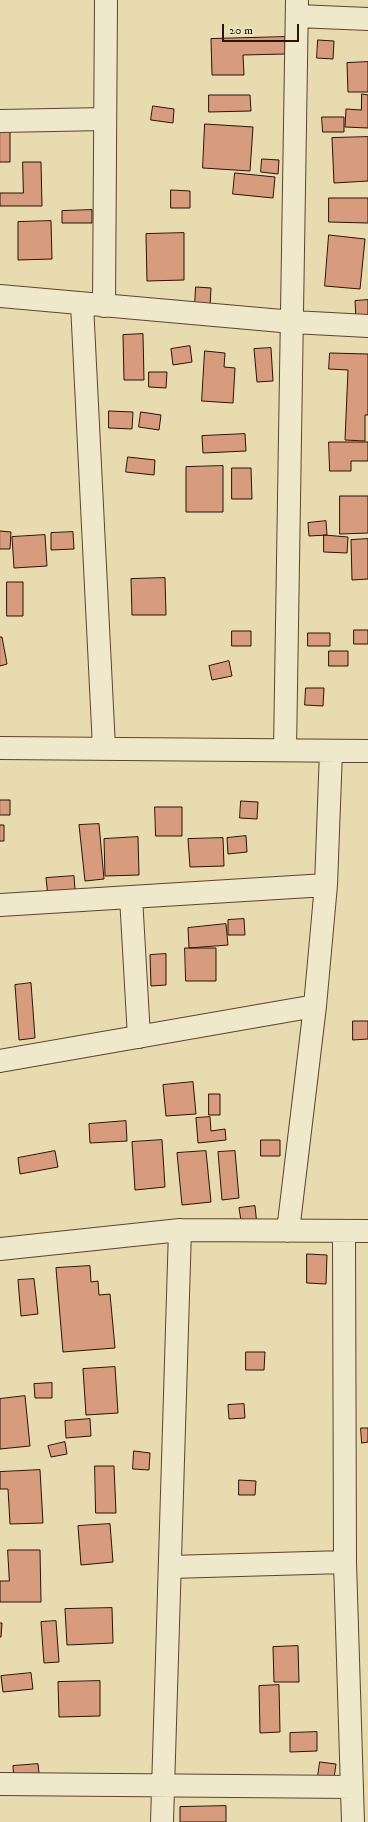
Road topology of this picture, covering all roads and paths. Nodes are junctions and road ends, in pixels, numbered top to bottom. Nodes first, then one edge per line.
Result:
1 (106, 0) edge
2 (297, 8) edge
3 (368, 19) edge
4 (105, 120) junction
5 (0, 121) edge
6 (0, 296) edge
7 (82, 304) junction
8 (104, 306) junction
9 (293, 322) junction
10 (368, 326) edge
11 (0, 748) edge
12 (104, 748) junction
13 (285, 749) junction
14 (331, 751) junction
15 (368, 751) edge
16 (326, 885) junction
17 (131, 897) junction
18 (0, 905) edge
19 (315, 1006) junction
20 (139, 1037) junction
21 (0, 1061) edge
22 (180, 1230) junction
23 (288, 1231) junction
24 (368, 1231) edge
25 (344, 1232) junction
26 (0, 1250) edge
27 (345, 1562) junction
28 (170, 1566) junction
29 (0, 1784) edge
30 (163, 1786) junction
31 (352, 1787) junction
32 (162, 1822) edge
33 (352, 1822) edge

1 - 4 street
2 - 3 street
2 - 9 street
4 - 5 street
4 - 8 street
6 - 7 street
7 - 8 street
7 - 12 street
8 - 9 street
9 - 10 street
9 - 13 street
11 - 12 street
12 - 13 street
13 - 14 street
14 - 15 street
14 - 16 street
16 - 17 street
16 - 19 street
17 - 18 street
17 - 20 street
19 - 20 street
19 - 23 street
20 - 21 street
22 - 23 street
22 - 26 street
22 - 28 street
23 - 25 street
24 - 25 street
25 - 27 street
27 - 28 street
27 - 31 street
28 - 30 street
29 - 30 street
30 - 31 street
30 - 32 street
31 - 33 street

